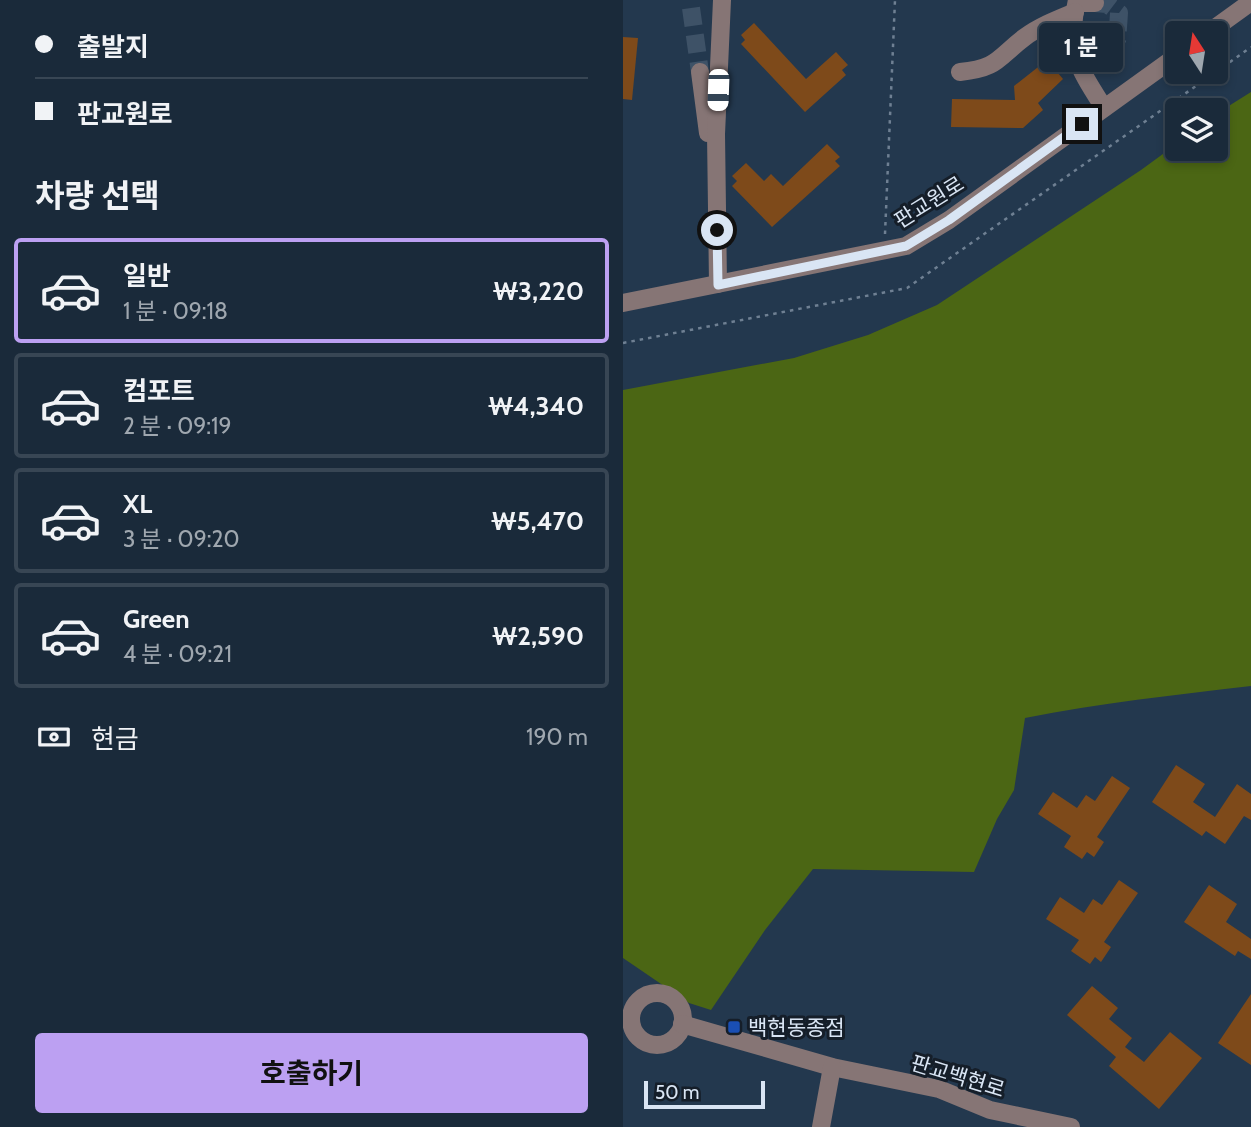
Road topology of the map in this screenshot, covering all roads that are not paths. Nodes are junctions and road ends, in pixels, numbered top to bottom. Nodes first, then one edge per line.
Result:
1 (722, 0) edge
2 (1251, 2) edge
3 (1081, 4) edge
4 (1225, 21) edge
5 (1165, 64) edge
6 (700, 72) tunnel mouth
7 (960, 72) dead end
8 (1104, 108) junction
9 (717, 202) junction
10 (718, 285) junction
11 (623, 303) edge
12 (627, 1022) edge
13 (683, 1024) junction
14 (832, 1067) junction
15 (821, 1127) edge
16 (1071, 1127) edge

1 - 9 street
2 - 4 street
3 - 7 street
3 - 8 street
5 - 8 street, 판교원로
6 - 9 street
8 - 10 street, 판교원로
9 - 10 street
10 - 11 street, 판교원로
12 - 13 street
12 - 13 street
13 - 14 street, 판교백현로
14 - 15 street
14 - 16 street, 판교백현로

